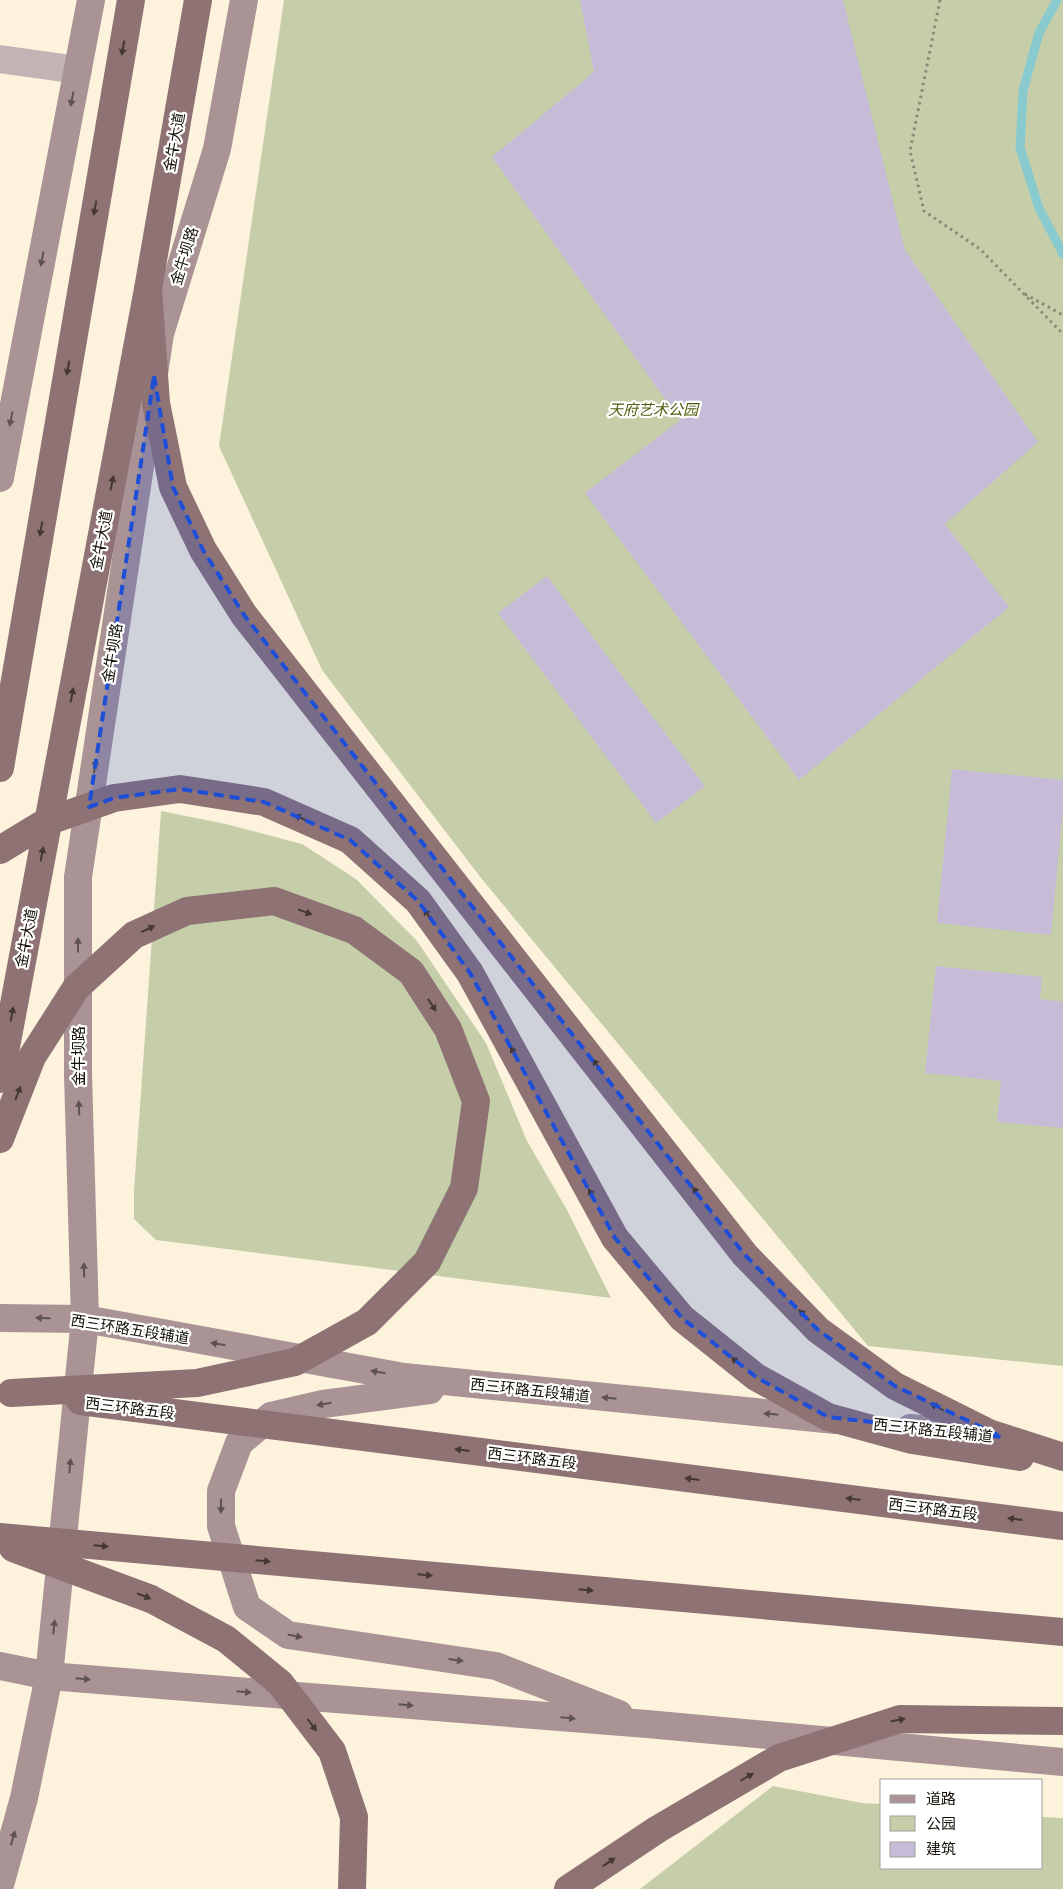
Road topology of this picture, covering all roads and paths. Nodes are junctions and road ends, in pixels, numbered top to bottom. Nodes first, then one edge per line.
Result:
1 (91, 0) edge
2 (131, 0) edge
3 (198, 0) edge
4 (244, 0) edge
5 (940, 0) edge
6 (0, 59) edge
7 (78, 70) junction
8 (148, 289) junction
9 (1022, 292) junction
10 (1063, 314) edge
11 (1063, 334) edge
12 (0, 478) edge
13 (31, 590) junction
14 (0, 666) edge
15 (0, 768) edge
16 (0, 850) edge
17 (0, 1079) edge
18 (0, 1139) edge
19 (0, 1318) edge
20 (85, 1319) junction
21 (477, 1384) junction
22 (5, 1392) edge
23 (1063, 1443) edge
24 (1063, 1457) edge
25 (1063, 1463) edge
26 (1063, 1526) edge
27 (0, 1537) edge
28 (0, 1543) edge
29 (1063, 1632) edge
30 (0, 1666) edge
31 (49, 1676) junction
32 (1063, 1721) edge
33 (647, 1724) junction
34 (1063, 1762) edge
35 (0, 1885) edge
36 (352, 1889) edge
37 (568, 1889) edge

1 - 7 main road
2 -> 13 highway
3 - 8 highway, 金牛大道
20 -> 4 main road, 金牛坝路
5 - 9 path
6 - 7 street
7 -> 12 main road
17 -> 8 highway, 金牛大道, bridge
24 -> 8 highway, bridge
9 - 10 path
9 - 11 path
13 - 14 highway
13 - 15 highway
25 -> 16 highway, bridge
18 -> 22 highway, bridge
20 -> 19 main road, 西三环路五段辅道
21 -> 20 main road, 西三环路五段辅道
31 -> 20 main road, 金牛坝路
23 -> 21 main road, 西三环路五段辅道
21 -> 33 main road
26 -> 22 highway, 西三环路五段, bridge
27 -> 29 highway, bridge
28 -> 36 highway, bridge
30 - 31 main road
31 -> 33 main road
35 -> 31 main road, 金牛坝路
37 -> 32 highway, bridge
33 - 34 main road

